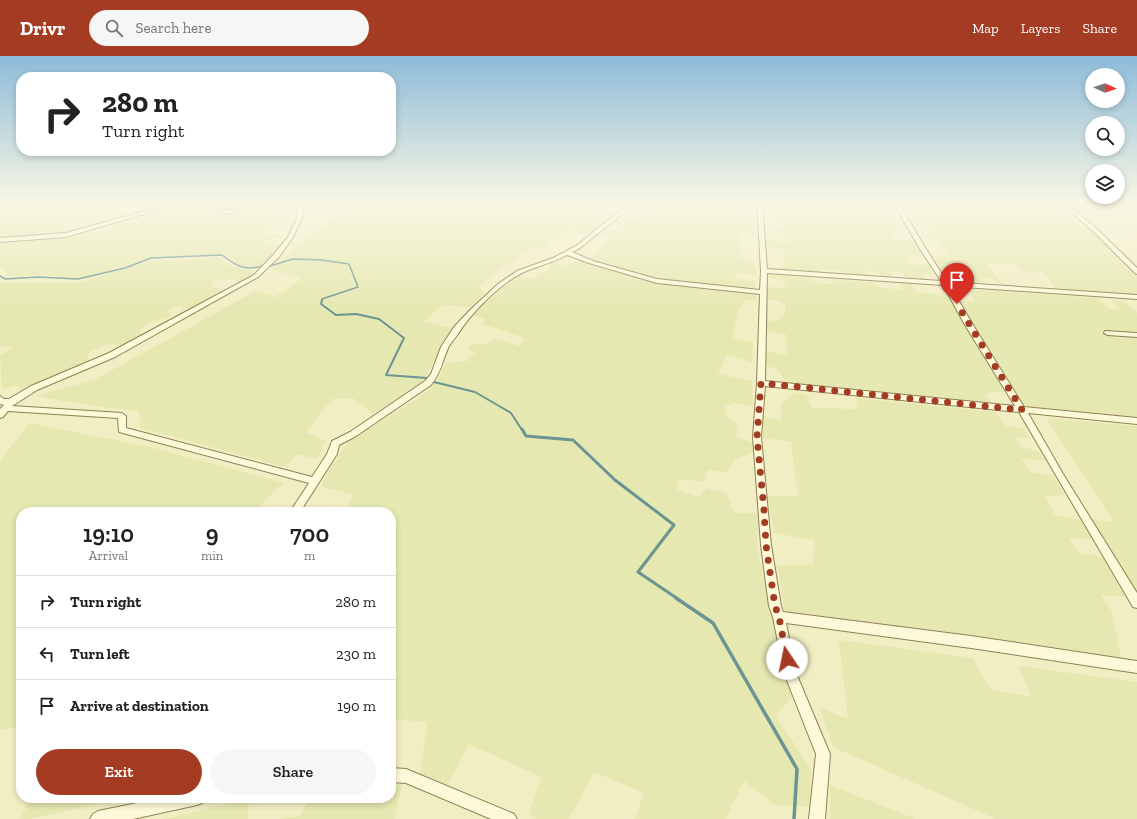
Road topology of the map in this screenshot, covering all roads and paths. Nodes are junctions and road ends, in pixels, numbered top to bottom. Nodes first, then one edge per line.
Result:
1 (32, 238) edge
2 (288, 238) edge
3 (590, 238) edge
4 (761, 238) edge
5 (916, 238) edge
6 (1103, 238) edge
7 (0, 240) edge
8 (568, 253) junction
9 (764, 271) junction
10 (1137, 272) edge
11 (945, 283) junction
12 (762, 292) junction
13 (1137, 296) edge
14 (1108, 333) dead end
15 (1137, 335) edge
16 (761, 383) junction
17 (0, 399) edge
18 (5, 408) edge
19 (1022, 410) junction
20 (1137, 421) edge
21 (315, 481) junction
22 (298, 507) edge
23 (1137, 603) edge
24 (779, 617) junction
25 (1137, 667) edge
26 (396, 775) edge
27 (174, 803) edge
28 (98, 819) edge
29 (509, 819) edge
30 (817, 819) edge

1 - 7 street
2 - 18 street
3 - 8 street
4 - 9 street
5 - 11 street
6 - 10 street
8 - 12 street
8 - 21 street
9 - 11 street
9 - 12 street
11 - 13 street
11 - 19 street
12 - 16 street
14 - 15 street
16 - 19 street
16 - 24 street
17 - 18 street
18 - 21 street
19 - 20 street
19 - 23 street
21 - 22 street
24 - 25 street
24 - 30 street
26 - 29 street
27 - 28 street

